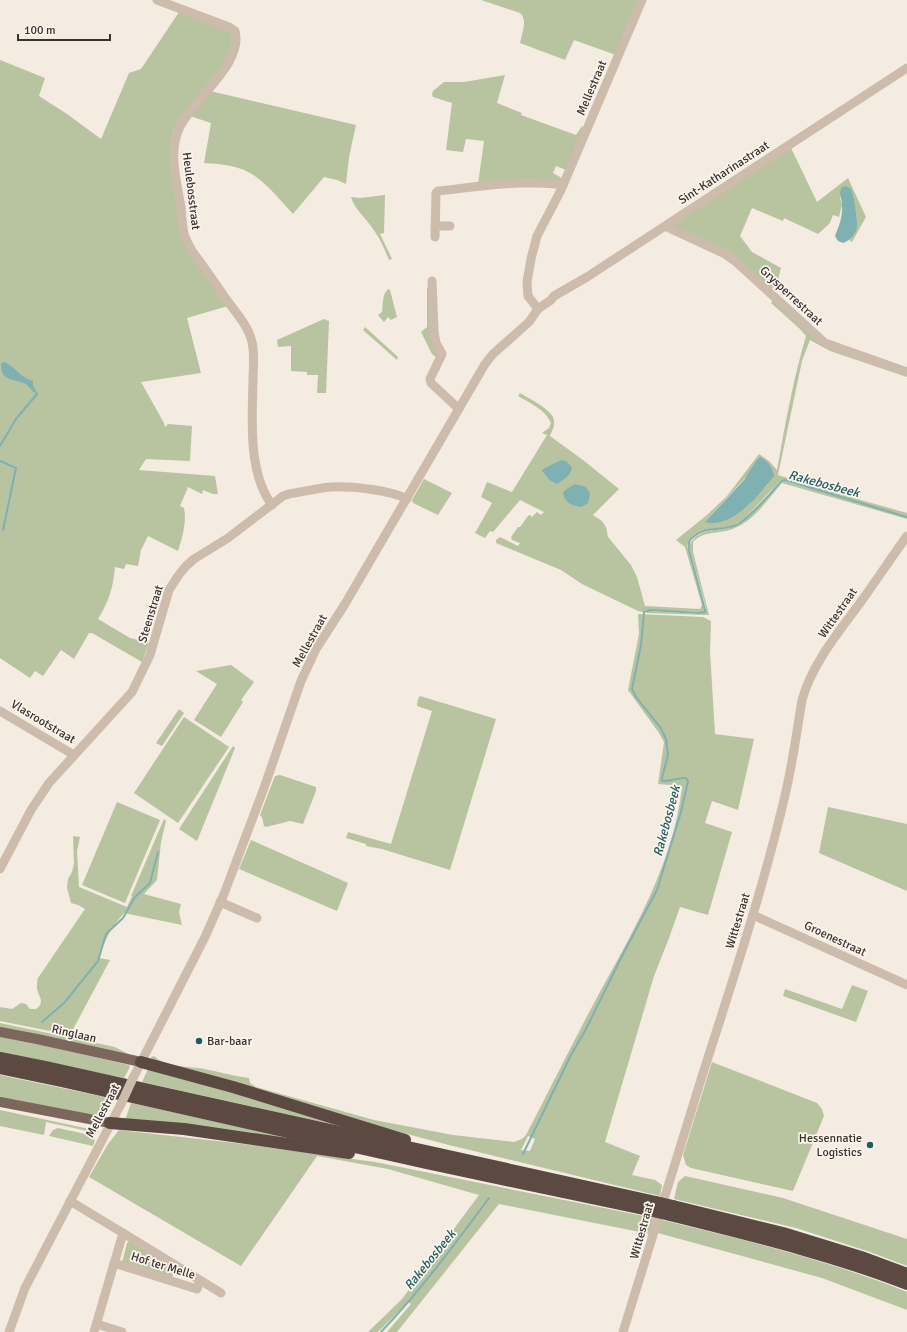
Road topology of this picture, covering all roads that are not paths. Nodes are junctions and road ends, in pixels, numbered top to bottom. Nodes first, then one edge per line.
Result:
1 (157, 0) edge
2 (642, 0) edge
3 (907, 68) edge
4 (564, 185) junction
5 (667, 225) junction
6 (435, 226) junction
7 (450, 226) dead end
8 (435, 238) dead end
9 (432, 281) dead end
10 (536, 307) junction
11 (907, 372) edge
12 (459, 409) junction
13 (407, 499) junction
14 (272, 505) junction
15 (907, 536) edge
16 (0, 711) edge
17 (74, 755) junction
18 (0, 869) edge
19 (220, 902) junction
20 (753, 915) junction
21 (257, 918) dead end
22 (907, 985) edge
23 (0, 1032) edge
24 (0, 1058) edge
25 (141, 1062) junction
26 (0, 1068) edge
27 (0, 1102) edge
28 (110, 1123) junction
29 (428, 1158) junction
30 (70, 1201) junction
31 (672, 1211) junction
32 (123, 1233) junction
33 (114, 1264) junction
34 (907, 1274) edge
35 (200, 1281) junction
36 (907, 1284) edge
37 (221, 1293) dead end
38 (95, 1328) edge
39 (9, 1332) edge
40 (122, 1332) edge
41 (624, 1332) edge

1 - 14 street, Heulebosstraat
2 - 4 street, Mellestraat
3 - 5 street, Sint-Katharinastraat
4 - 6 street
4 - 10 street, Mellestraat
5 - 10 street, Sint-Katharinastraat
5 - 11 street, Grysperrestraat
6 - 7 street
6 - 8 street
9 - 12 street
10 - 12 street, Mellestraat
12 - 13 street, Mellestraat
13 - 14 street, Steenstraat
13 - 19 street, Mellestraat
14 - 17 street, Steenstraat
15 - 20 street, Wittestraat
16 - 17 street, Vlasrootstraat
17 - 18 street, Steenstraat
19 - 21 street
19 - 25 street, Mellestraat
20 - 22 street, Groenestraat
20 - 41 street, Wittestraat
23 - 25 main road, Ringlaan
24 - 29 highway
25 - 28 street, Mellestraat, bridge
25 - 29 highway
26 - 29 highway
27 - 28 main road
28 - 29 highway
28 - 30 street, Mellestraat
29 - 31 highway, bridge
30 - 32 street, Hof ter Melle
30 - 39 street, Mellestraat
31 - 34 highway
31 - 36 highway
32 - 33 street, Hof ter Melle
32 - 35 street, Hof ter Melle
33 - 35 street, Hof ter Melle
33 - 38 street, Hof ter Melle
35 - 37 street, Hof ter Melle
38 - 40 street, Hof ter Melle

